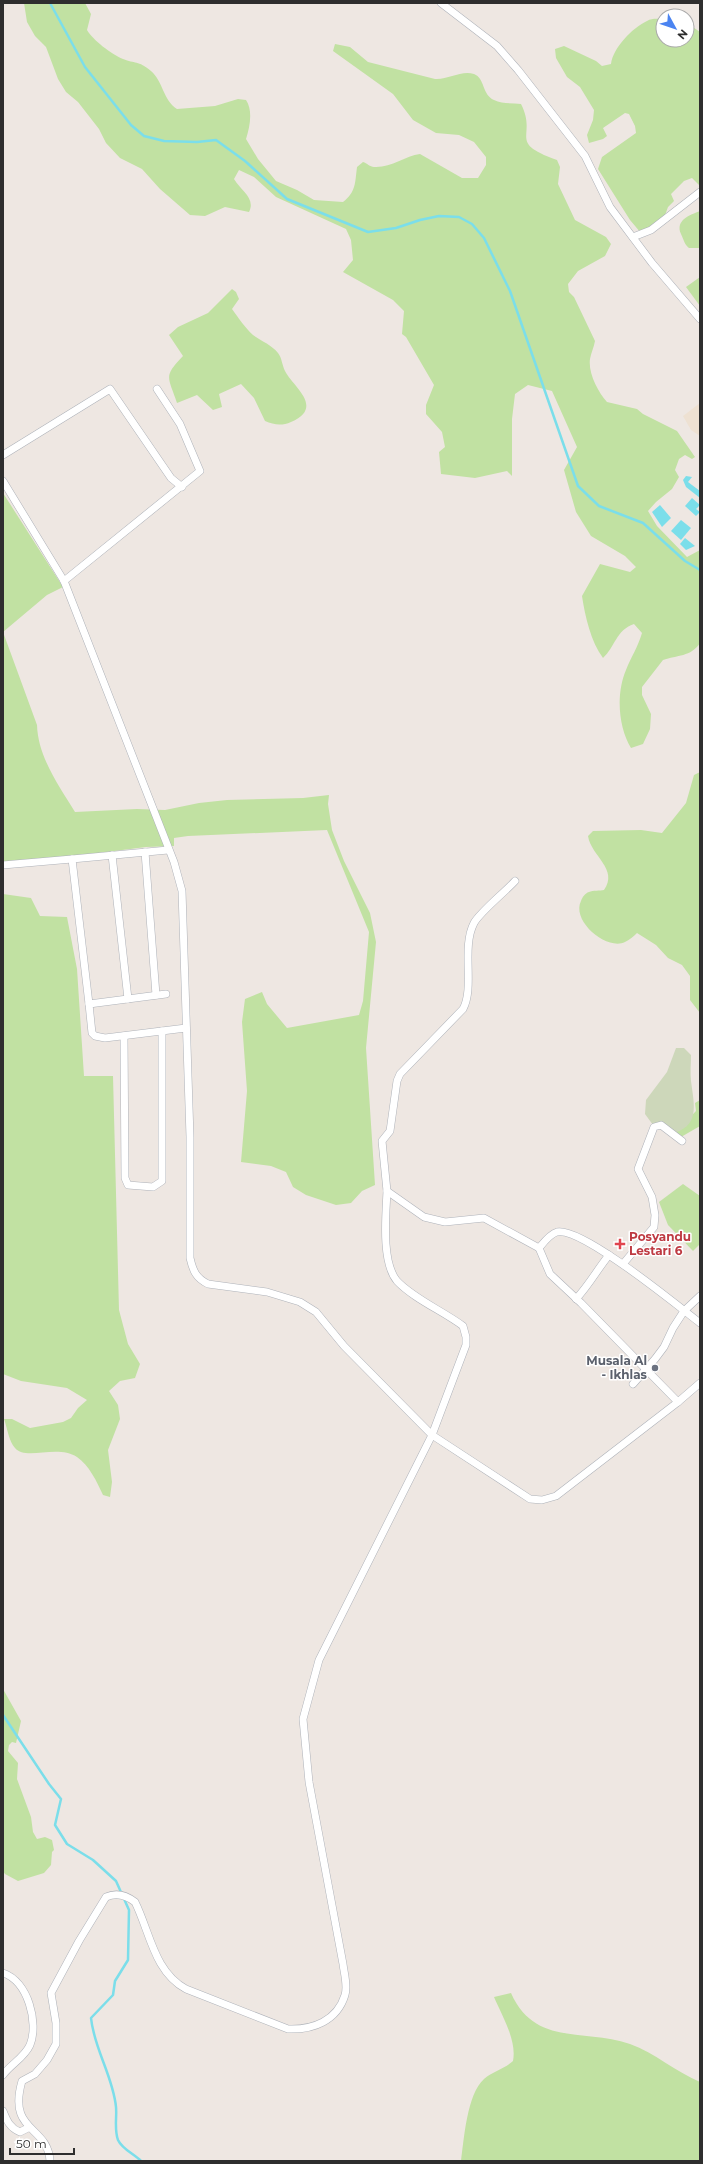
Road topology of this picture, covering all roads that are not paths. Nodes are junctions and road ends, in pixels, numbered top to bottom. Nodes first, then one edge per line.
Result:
1 (442, 3) edge
2 (700, 192) edge
3 (633, 237) junction
4 (700, 319) edge
5 (157, 389) dead end
6 (3, 456) edge
7 (3, 481) edge
8 (182, 488) junction
9 (64, 581) junction
10 (168, 850) junction
11 (145, 852) junction
12 (112, 855) junction
13 (72, 859) junction
14 (3, 865) edge
15 (515, 881) dead end
16 (166, 994) dead end
17 (156, 996) junction
18 (128, 999) junction
19 (89, 1004) junction
20 (186, 1028) junction
21 (162, 1031) junction
22 (124, 1036) junction
23 (682, 1141) dead end
24 (387, 1191) junction
25 (539, 1248) junction
26 (609, 1255) junction
27 (622, 1264) junction
28 (700, 1296) edge
29 (576, 1299) junction
30 (684, 1311) junction
31 (700, 1323) edge
32 (645, 1370) junction
33 (700, 1383) edge
34 (632, 1384) dead end
35 (678, 1402) junction
36 (432, 1435) junction
37 (3, 1973) edge
38 (3, 2075) edge
39 (3, 2111) edge
40 (28, 2128) junction
41 (50, 2161) edge

1 - 3 street
2 - 3 street
3 - 4 street
5 - 8 street
6 - 8 street
7 - 9 street
8 - 9 street
9 - 10 street
10 - 11 street
10 - 20 street
11 - 12 street
11 - 17 street
12 - 13 street
12 - 18 street
13 - 14 street
13 - 19 street
15 - 24 street
16 - 17 street
17 - 18 street
18 - 19 street
19 - 22 street
20 - 21 street
20 - 36 street
21 - 22 street
21 - 22 street
23 - 27 street
24 - 25 street
24 - 36 street
25 - 26 street
25 - 29 street
26 - 27 street
26 - 29 street
27 - 30 street
28 - 30 street
29 - 32 street
30 - 31 street
30 - 32 street
32 - 34 street
32 - 35 street
33 - 35 street
35 - 36 street
36 - 40 street
37 - 38 street
39 - 40 street
40 - 41 street

